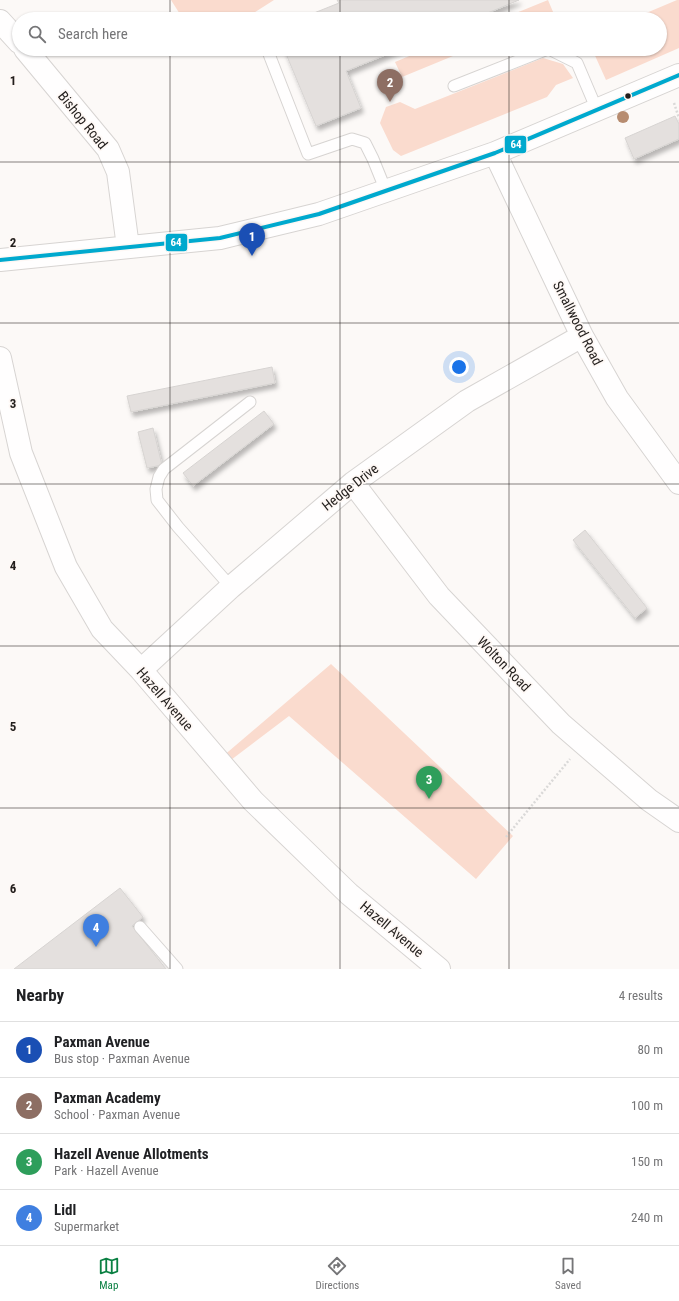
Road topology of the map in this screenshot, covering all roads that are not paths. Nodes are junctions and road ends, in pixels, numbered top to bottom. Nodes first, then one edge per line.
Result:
1 (0, 21) edge
2 (12, 34) edge
3 (31, 56) edge
4 (270, 56) edge
5 (531, 56) edge
6 (563, 56) edge
7 (679, 75) edge
8 (454, 86) dead end
9 (597, 110) junction
10 (495, 153) junction
11 (386, 191) junction
12 (128, 247) junction
13 (0, 260) edge
14 (582, 336) junction
15 (0, 358) edge
16 (250, 402) dead end
17 (679, 482) edge
18 (353, 483) junction
19 (231, 587) junction
20 (141, 670) junction
21 (679, 821) edge
22 (140, 927) dead end
23 (177, 969) edge
24 (439, 969) edge

1 - 2 street
3 - 12 street, Bishop Road
4 - 11 lane
5 - 8 lane
6 - 9 lane
7 - 9 street
9 - 10 street
10 - 11 street
10 - 14 street, Smallwood Road
11 - 12 street
12 - 13 street
14 - 17 street, Smallwood Road
14 - 18 street, Hedge Drive
15 - 20 street, Hazell Avenue
16 - 19 lane
18 - 19 street, Hedge Drive
18 - 21 street, Wolton Road
19 - 20 street, Hedge Drive
20 - 24 street, Hazell Avenue
22 - 23 lane

